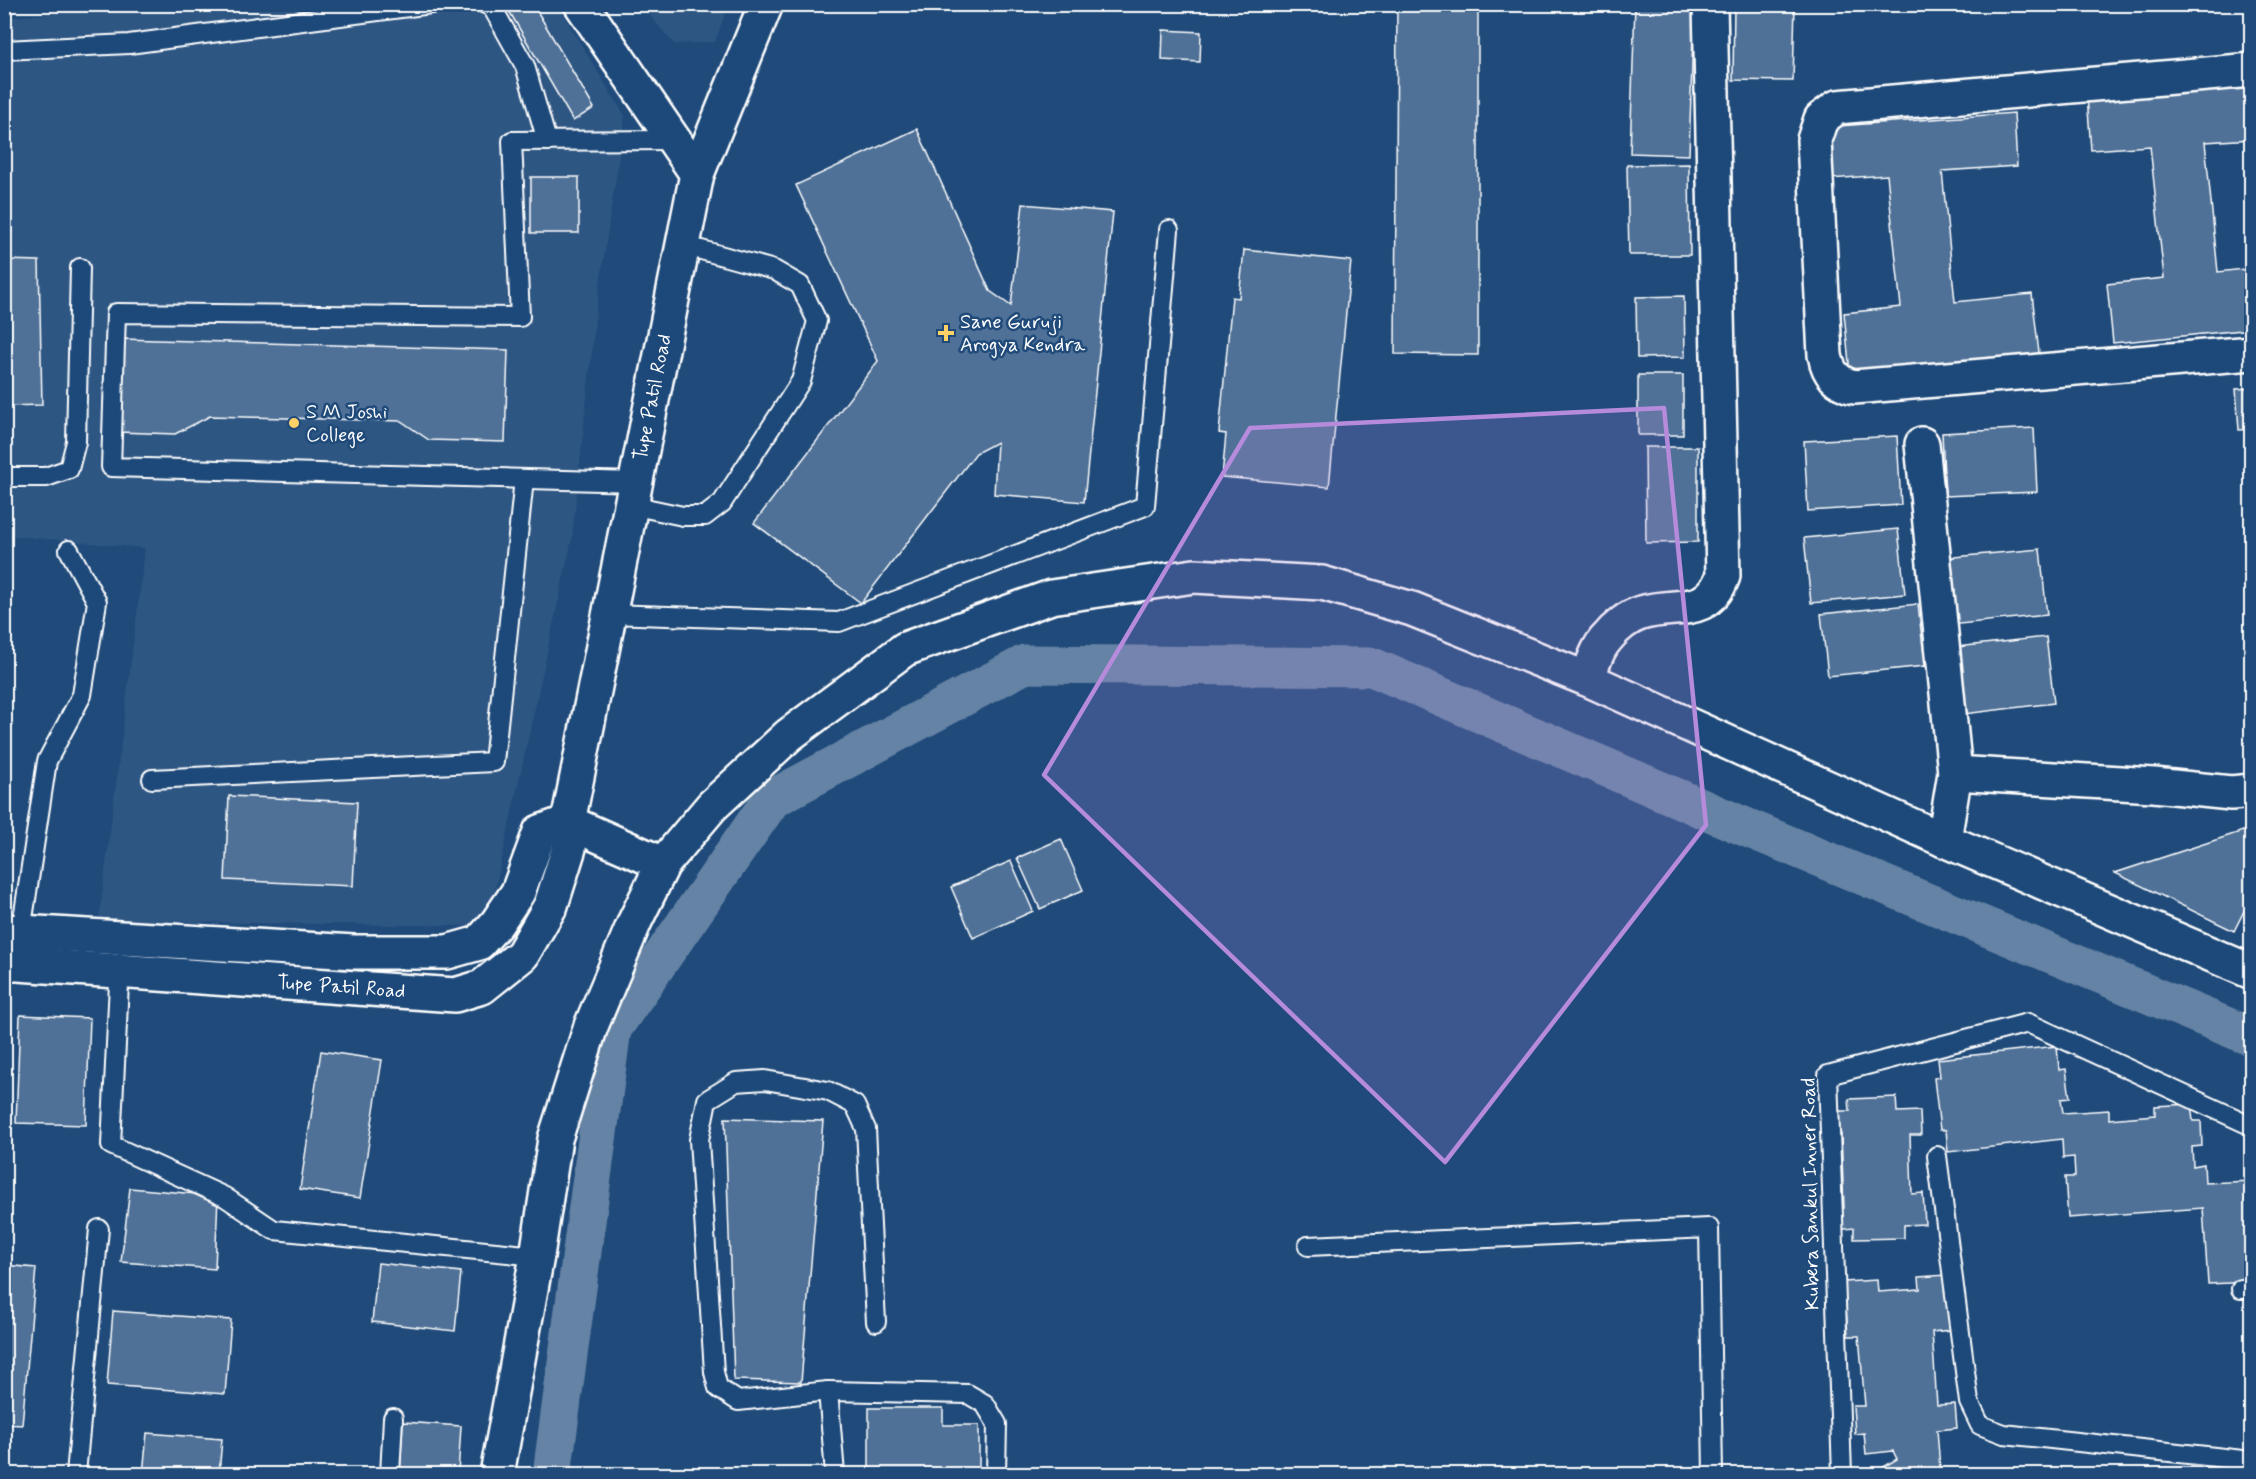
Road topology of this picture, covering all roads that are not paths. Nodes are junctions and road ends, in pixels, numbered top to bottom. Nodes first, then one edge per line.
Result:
1 (431, 4) edge
2 (485, 4) edge
3 (581, 4) edge
4 (766, 4) edge
5 (1710, 4) edge
6 (4, 50) edge
7 (2252, 70) edge
8 (674, 140) junction
9 (547, 141) junction
10 (697, 174) junction
11 (1169, 230) dead end
12 (683, 245) junction
13 (80, 268) dead end
14 (2252, 353) edge
15 (1922, 444) dead end
16 (4, 477) edge
17 (524, 479) junction
18 (633, 494) junction
19 (69, 550) dead end
20 (610, 614) junction
21 (1587, 680) junction
22 (1955, 773) junction
23 (152, 779) dead end
24 (2252, 791) edge
25 (568, 822) junction
26 (1944, 840) junction
27 (663, 864) junction
28 (13, 932) edge
29 (123, 938) junction
30 (479, 943) junction
31 (328, 950) junction
32 (4, 963) edge
33 (503, 971) junction
34 (118, 972) junction
35 (2252, 972) edge
36 (324, 986) junction
37 (2252, 1126) edge
38 (1937, 1156) dead end
39 (99, 1229) dead end
40 (1308, 1246) dead end
41 (537, 1257) junction
42 (876, 1322) dead end
43 (828, 1391) junction
44 (393, 1418) dead end
45 (2252, 1461) edge
46 (76, 1474) edge
47 (390, 1474) edge
48 (497, 1474) edge
49 (835, 1474) edge
50 (996, 1474) edge
51 (1713, 1474) edge
52 (1842, 1474) edge

1 - 6 lane
2 - 9 lane
3 - 8 street
4 - 10 street, Tupe Patil Road
5 - 21 street
7 - 14 street
8 - 9 lane
8 - 10 street
9 - 17 lane
10 - 12 street, Tupe Patil Road
11 - 20 lane
12 - 18 street, Tupe Patil Road
12 - 18 lane
13 - 16 lane
15 - 22 street
17 - 18 lane
17 - 23 lane
18 - 20 street, Tupe Patil Road
19 - 28 lane
20 - 25 street, Tupe Patil Road
21 - 26 street
21 - 27 street
22 - 24 street
22 - 26 street
25 - 27 street
25 - 30 street
25 - 33 street, Tupe Patil Road
26 - 35 street
27 - 41 street
28 - 29 street, Tupe Patil Road
29 - 31 street, Tupe Patil Road
29 - 34 lane
30 - 31 street, Tupe Patil Road
30 - 33 street
31 - 36 street
32 - 34 street, Tupe Patil Road
33 - 36 street, Tupe Patil Road
34 - 36 street, Tupe Patil Road
34 - 41 lane
37 - 52 lane, Kubera Sankul Inner Road
38 - 45 lane
39 - 46 lane
40 - 51 lane
41 - 48 street
42 - 43 lane
43 - 49 lane
43 - 50 lane
44 - 47 lane

